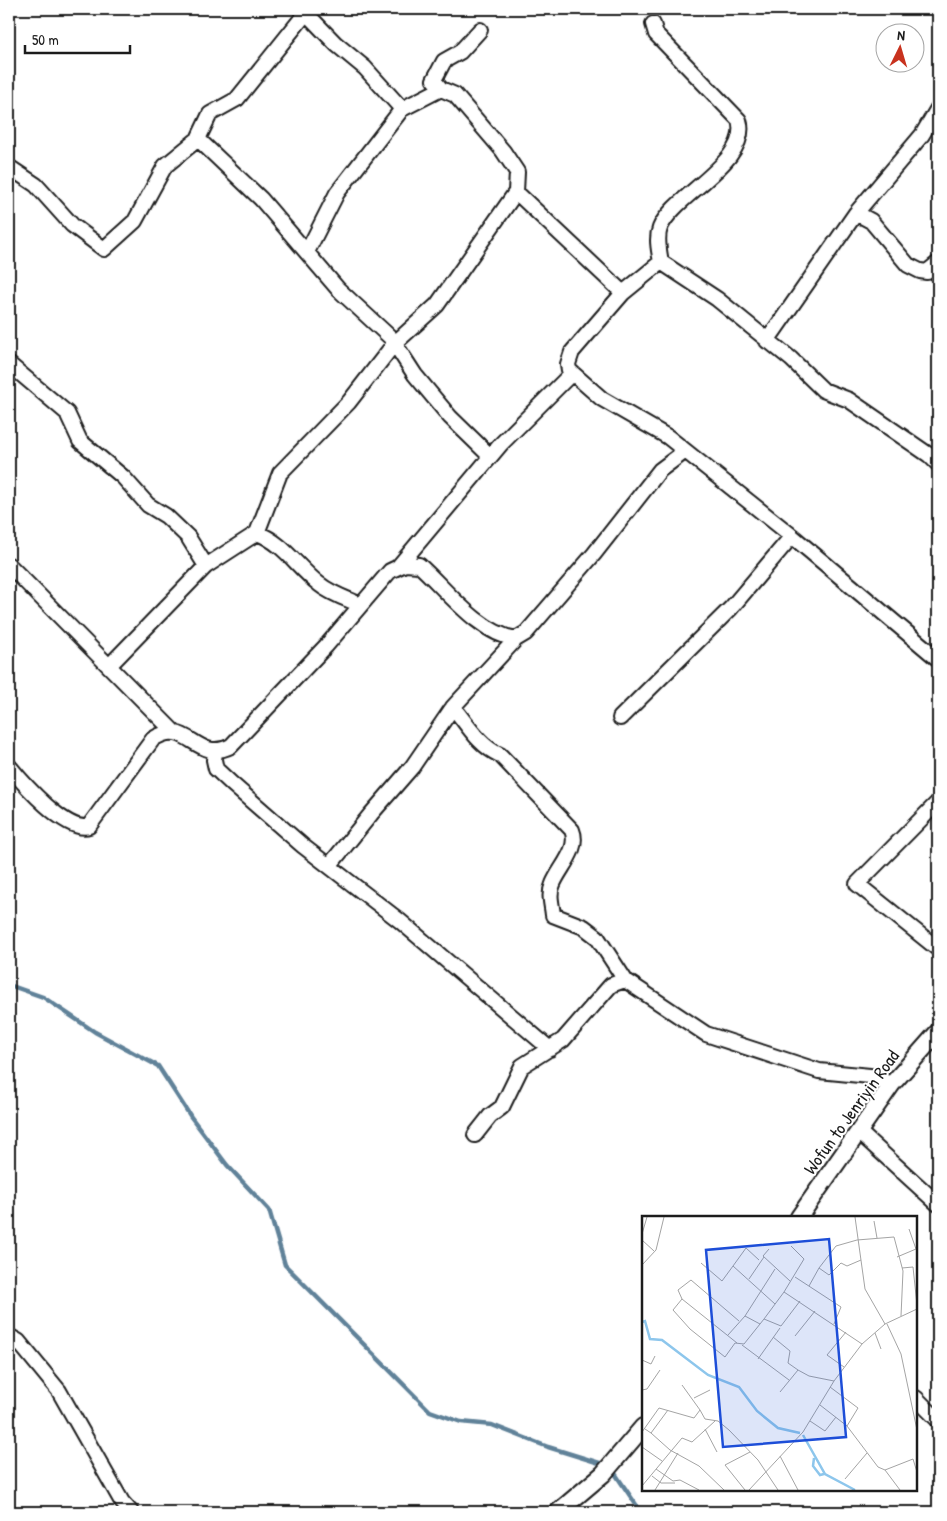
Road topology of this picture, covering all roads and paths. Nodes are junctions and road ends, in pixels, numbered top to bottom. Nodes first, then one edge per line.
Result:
1 (653, 24) dead end
2 (480, 30) dead end
3 (441, 89) junction
4 (938, 108) edge
5 (402, 109) junction
6 (198, 139) junction
7 (9, 167) edge
8 (516, 192) junction
9 (856, 213) junction
10 (307, 252) junction
11 (662, 262) junction
12 (938, 263) edge
13 (623, 293) junction
14 (767, 341) junction
15 (394, 344) junction
16 (9, 364) edge
17 (572, 373) junction
18 (684, 452) junction
19 (490, 456) junction
20 (938, 464) edge
21 (257, 533) junction
22 (792, 536) junction
23 (9, 565) edge
24 (206, 566) junction
25 (398, 567) junction
26 (361, 605) junction
27 (516, 639) junction
28 (936, 652) edge
29 (109, 666) junction
30 (453, 707) junction
31 (620, 718) dead end
32 (175, 732) junction
33 (215, 752) junction
34 (9, 766) edge
35 (938, 802) edge
36 (329, 866) junction
37 (938, 949) edge
38 (625, 980) junction
39 (938, 1032) edge
40 (550, 1049) junction
41 (892, 1084) junction
42 (859, 1132) junction
43 (475, 1135) dead end
44 (938, 1204) edge
45 (800, 1216) edge
46 (9, 1336) edge
47 (917, 1399) edge
48 (938, 1420) edge
49 (642, 1428) edge
50 (130, 1512) edge
51 (558, 1512) edge

1 - 11 street
2 - 3 street
3 - 5 street
3 - 8 street
4 - 9 street
5 - 6 street
5 - 10 street
6 - 7 street
6 - 10 street
8 - 13 street
8 - 15 street
9 - 12 street
9 - 14 street
10 - 15 street
11 - 13 street
11 - 14 street
13 - 17 street
14 - 20 street
15 - 19 street
15 - 21 street
16 - 24 street
17 - 18 street
17 - 19 street
18 - 22 street
18 - 27 street
19 - 25 street
21 - 24 street
21 - 26 street
22 - 28 street
22 - 31 street
23 - 29 street
24 - 29 street
25 - 26 street
25 - 27 street
26 - 33 street
27 - 30 street
29 - 32 street
30 - 36 street
30 - 38 street
32 - 33 street
32 - 34 street
33 - 36 street
35 - 37 street
36 - 40 street
38 - 40 street
38 - 41 street
39 - 41 street, Wofun to Jenriyin Road
40 - 43 street
41 - 42 street, Wofun to Jenriyin Road
42 - 44 street
42 - 45 street, Wofun to Jenriyin Road
46 - 50 street
47 - 48 street
49 - 51 street

